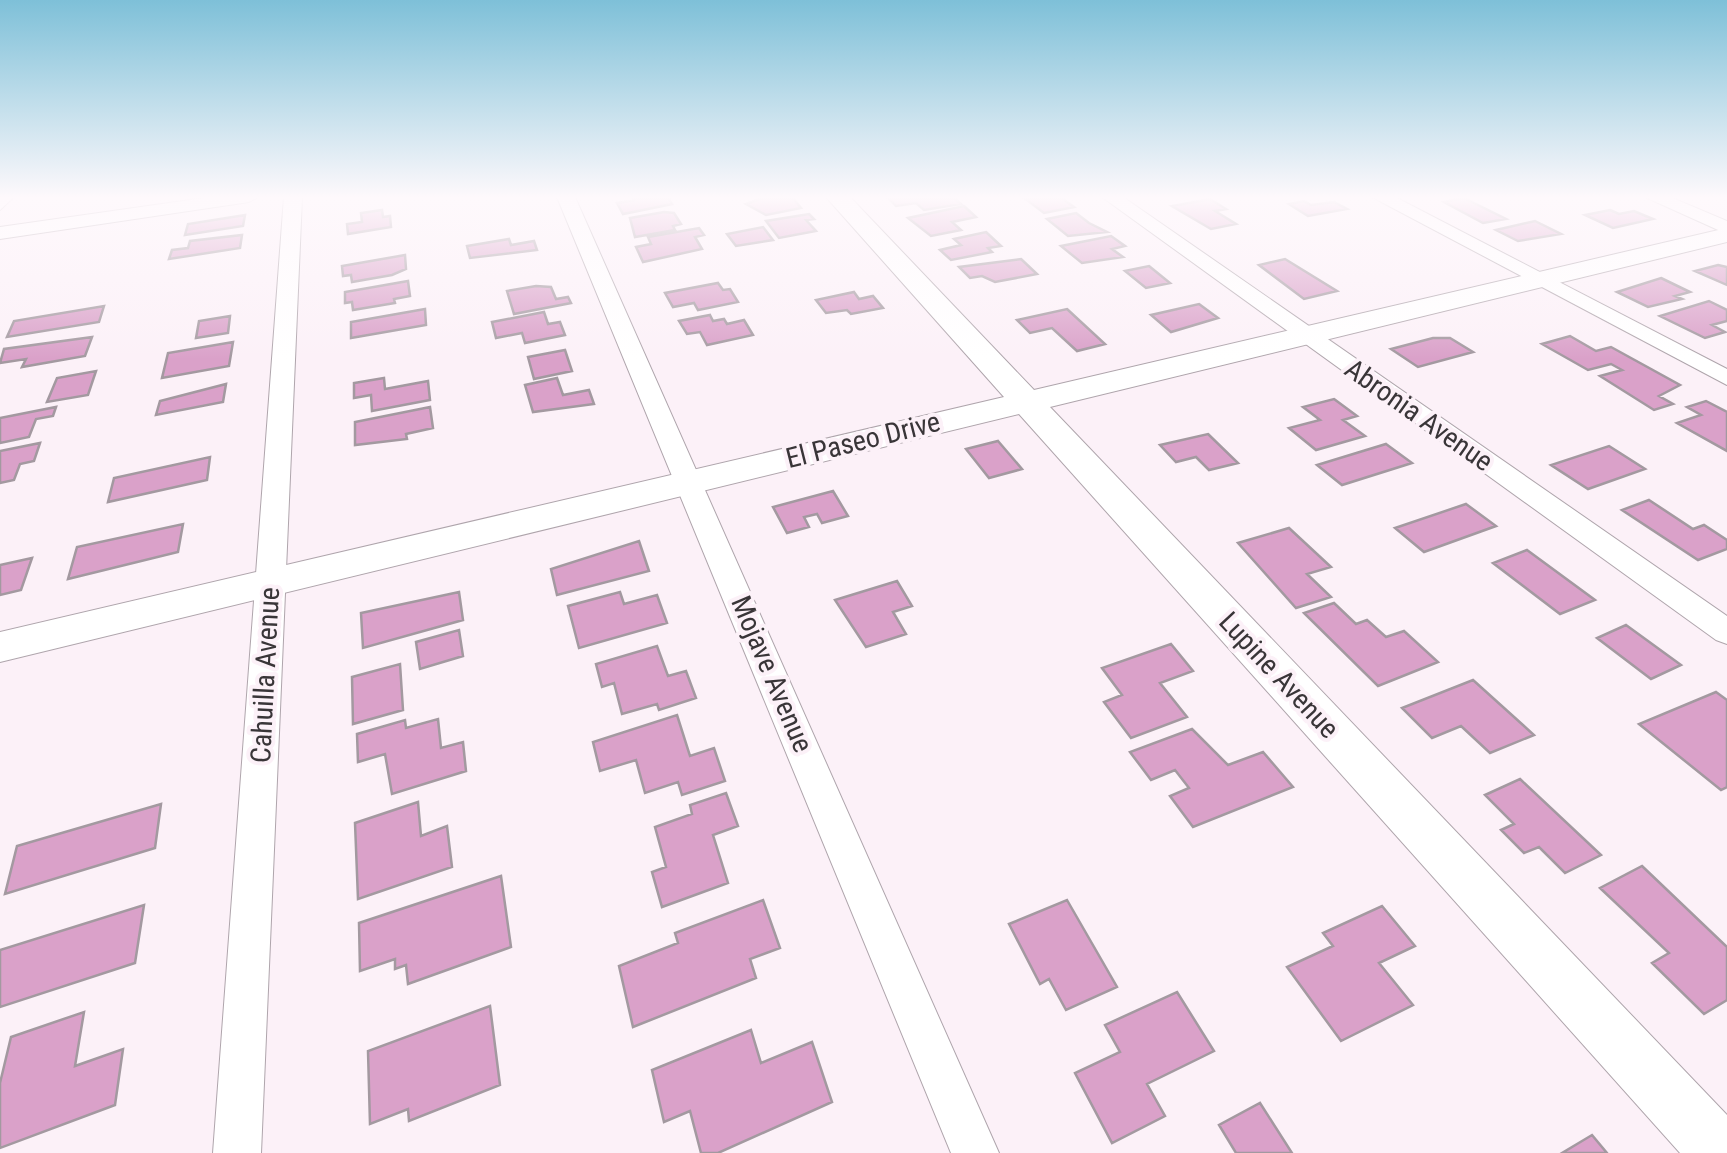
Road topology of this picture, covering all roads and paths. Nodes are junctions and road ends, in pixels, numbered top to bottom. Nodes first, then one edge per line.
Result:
1 (290, 251) edge
2 (590, 251) edge
3 (887, 251) edge
4 (1187, 251) edge
5 (1483, 251) edge
6 (1661, 251) edge
7 (1538, 280) junction
8 (1305, 334) junction
9 (1727, 378) edge
10 (1026, 400) junction
11 (691, 483) junction
12 (270, 581) junction
13 (1727, 632) edge
14 (0, 646) edge
15 (236, 1153) edge
16 (976, 1153) edge
17 (1721, 1153) edge

1 - 12 street, Cahuilla Avenue
2 - 11 street, Mojave Avenue
3 - 10 street, Lupine Avenue
4 - 8 street, Abronia Avenue
5 - 7 street
6 - 7 street, El Paseo Drive
7 - 8 street, El Paseo Drive
7 - 9 street
8 - 10 street, El Paseo Drive
8 - 13 street, Abronia Avenue
10 - 11 street, El Paseo Drive
10 - 17 street, Lupine Avenue
11 - 12 street, El Paseo Drive
11 - 16 street, Mojave Avenue
12 - 14 street, El Paseo Drive
12 - 15 street, Cahuilla Avenue

